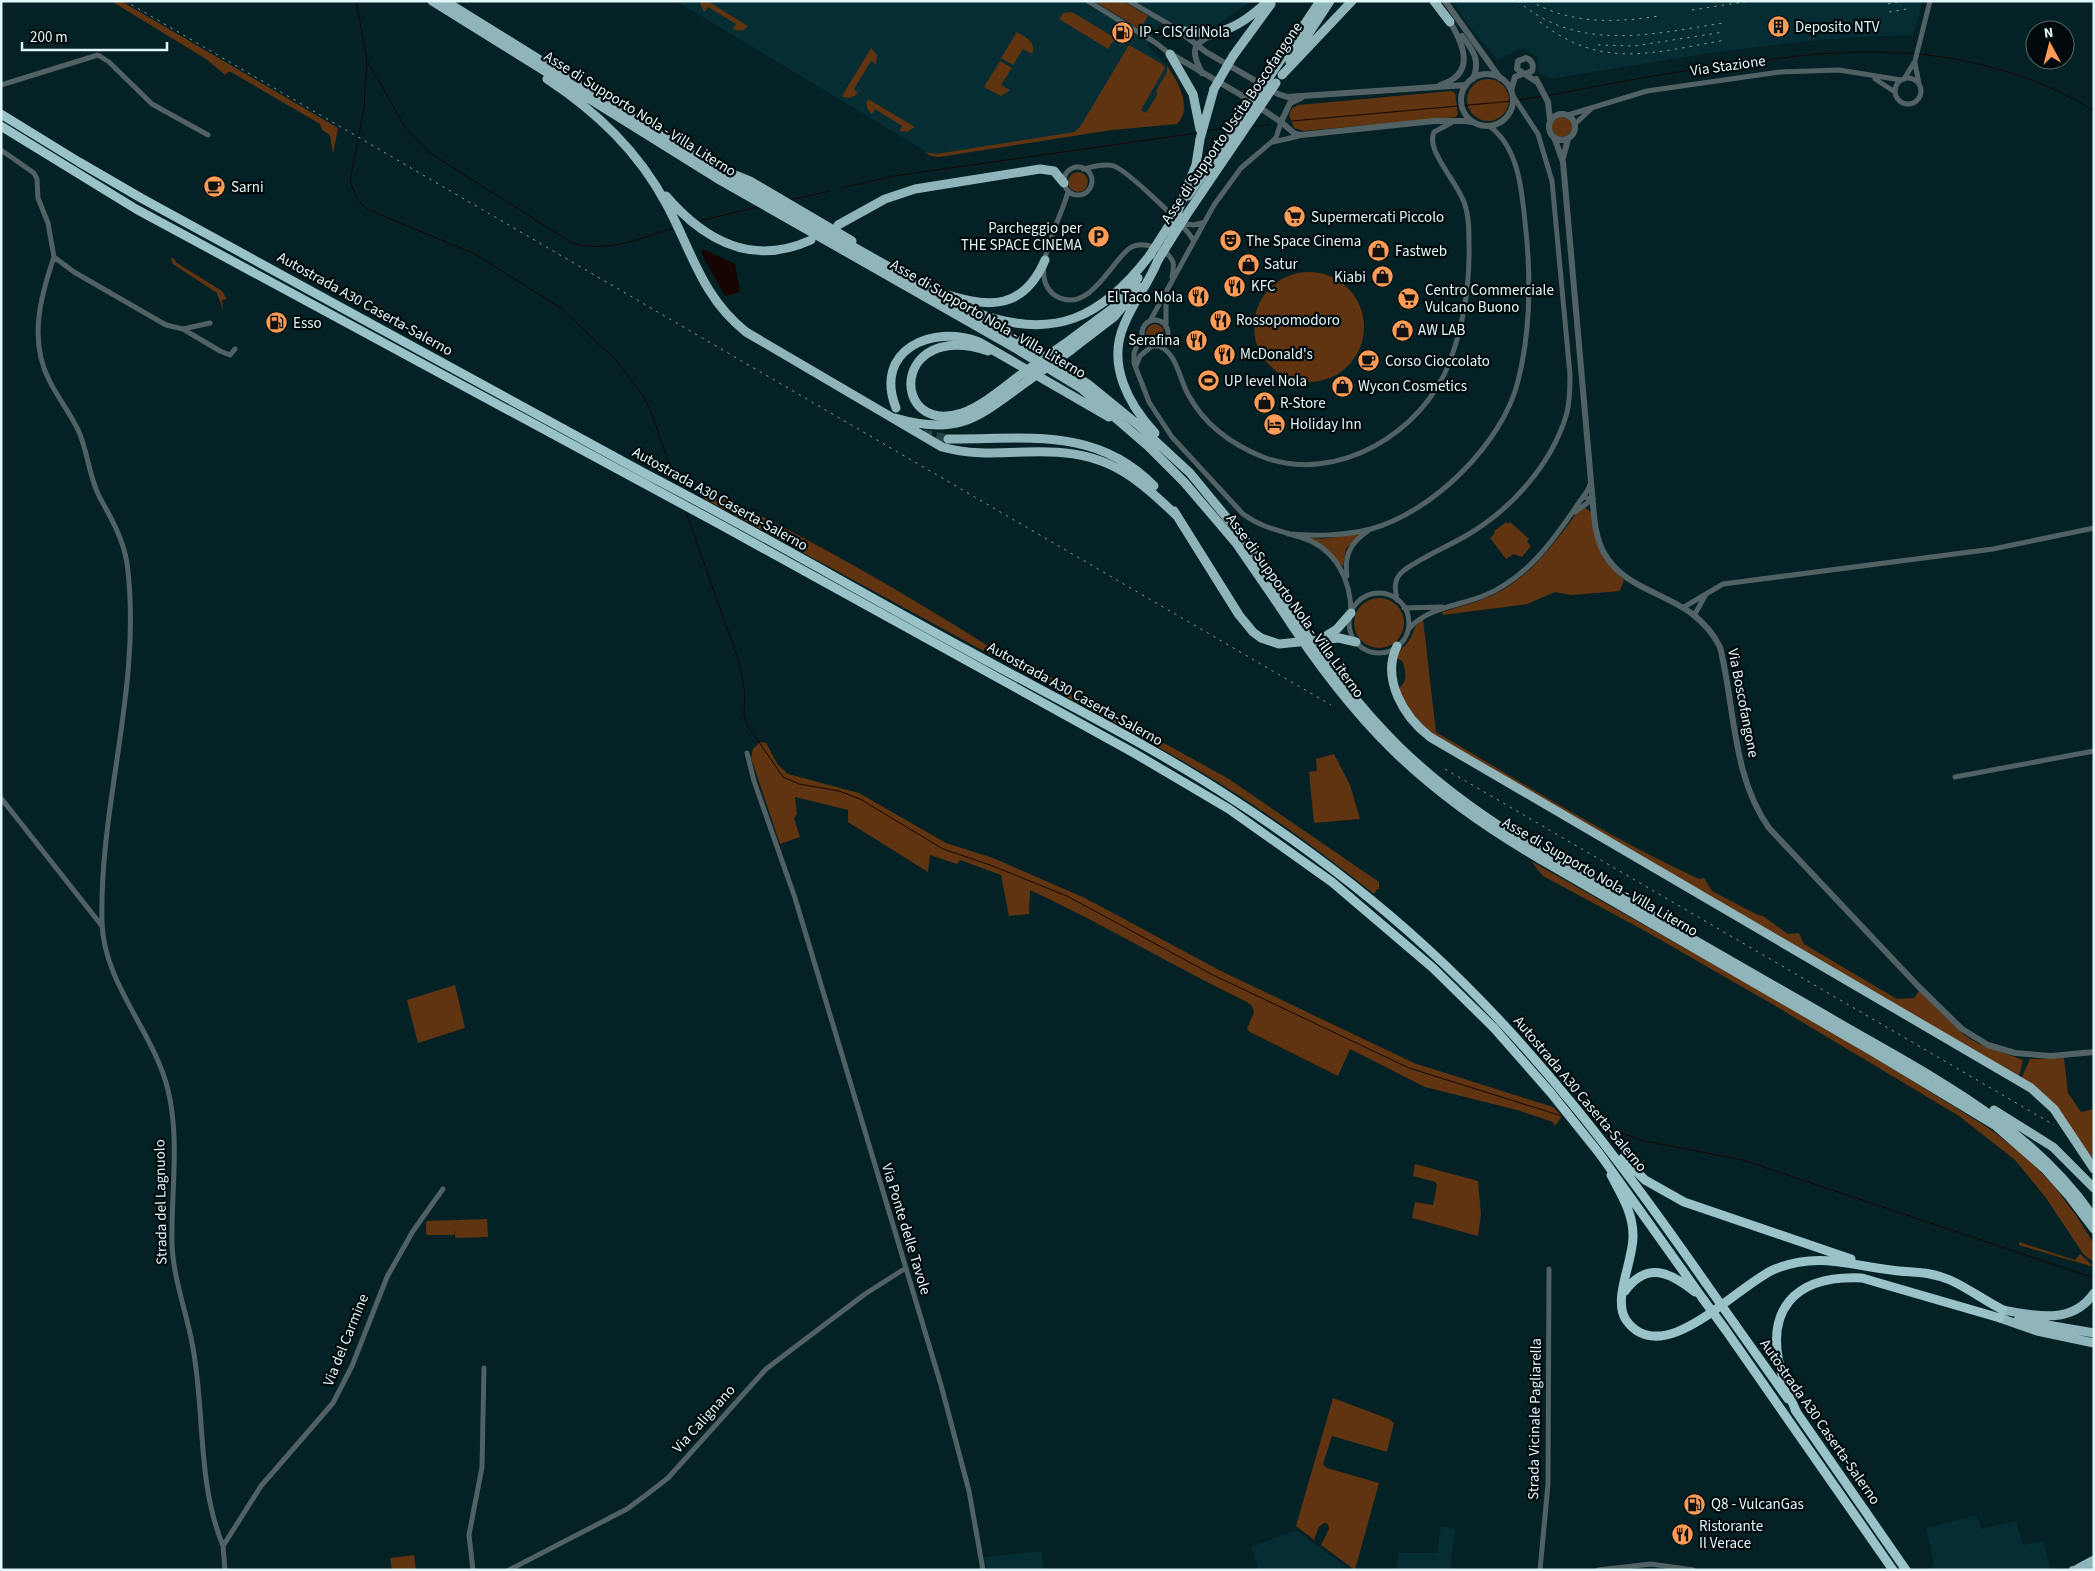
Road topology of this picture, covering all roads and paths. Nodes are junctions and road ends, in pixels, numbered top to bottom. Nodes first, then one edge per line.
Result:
1 (432, 1) edge
2 (1088, 1) edge
3 (1129, 1) edge
4 (1268, 1) edge
5 (1272, 1) edge
6 (1320, 1) edge
7 (1330, 1) edge
8 (1353, 1) edge
9 (1434, 1) edge
10 (1445, 1) edge
11 (1930, 1) edge
12 (443, 4) edge
13 (1450, 22) junction
14 (1177, 29) junction
15 (1214, 34) junction
16 (1196, 45) junction
17 (1170, 54) junction
18 (1915, 60) junction
19 (1533, 68) junction
20 (1517, 69) junction
21 (1202, 73) junction
22 (1524, 74) junction
23 (1282, 75) junction
24 (1868, 76) junction
25 (1473, 78) junction
26 (1501, 78) junction
27 (1902, 80) junction
28 (1272, 81) junction
29 (1538, 84) junction
30 (1919, 84) junction
31 (1, 85) edge
32 (1466, 85) junction
33 (1429, 87) junction
34 (1895, 92) junction
35 (1512, 93) junction
36 (1304, 97) junction
37 (1548, 102) junction
38 (1515, 104) junction
39 (1594, 107) junction
40 (1, 114) edge
41 (1565, 114) junction
42 (1464, 121) junction
43 (1282, 122) junction
44 (1550, 122) junction
45 (1475, 123) junction
46 (1202, 124) junction
47 (1575, 124) junction
48 (1, 126) edge
49 (1489, 126) junction
50 (208, 135) dead end
51 (1301, 135) junction
52 (1554, 137) junction
53 (1568, 139) junction
54 (1270, 143) junction
55 (1, 150) edge
56 (1562, 162) junction
57 (709, 165) junction
58 (1083, 169) junction
59 (652, 178) junction
60 (1066, 187) junction
61 (1180, 218) junction
62 (1203, 223) junction
63 (838, 225) dead end
64 (810, 240) dead end
65 (1193, 240) junction
66 (54, 257) junction
67 (1154, 258) junction
68 (1044, 260) junction
69 (1172, 277) junction
70 (1167, 291) junction
71 (945, 294) junction
72 (952, 304) junction
73 (992, 318) junction
74 (1150, 321) junction
75 (210, 323) dead end
76 (1166, 327) junction
77 (183, 329) junction
78 (1142, 334) junction
79 (1152, 346) junction
80 (1160, 346) junction
81 (235, 349) dead end
82 (1000, 355) junction
83 (1135, 369) junction
84 (1026, 377) junction
85 (896, 408) dead end
86 (886, 415) junction
87 (948, 439) tunnel mouth
88 (1148, 446) junction
89 (1190, 473) junction
90 (1591, 480) junction
91 (1584, 497) junction
92 (1593, 499) junction
93 (1584, 506) junction
94 (1594, 512) junction
95 (1571, 515) junction
96 (1177, 516) junction
97 (2094, 528) edge
98 (1372, 529) junction
99 (1288, 534) junction
100 (1347, 582) junction
101 (1705, 595) junction
102 (1397, 600) junction
103 (1283, 605) junction
104 (1453, 606) junction
105 (1684, 606) junction
106 (1404, 608) junction
107 (1351, 613) junction
108 (1695, 614) junction
109 (1408, 630) junction
110 (1319, 640) junction
111 (1356, 642) junction
112 (1397, 646) junction
113 (2094, 751) edge
114 (747, 753) dead end
115 (1955, 777) dead end
116 (1, 798) edge
117 (1542, 856) junction
118 (102, 926) junction
119 (2094, 1052) edge
120 (1910, 1065) junction
121 (1606, 1141) junction
122 (1599, 1153) junction
123 (2094, 1169) edge
124 (2094, 1188) edge
125 (444, 1189) dead end
126 (2090, 1218) edge
127 (2094, 1230) edge
128 (2094, 1235) edge
129 (1850, 1263) junction
130 (1872, 1267) junction
131 (906, 1268) junction
132 (1549, 1269) dead end
133 (1888, 1284) junction
134 (2094, 1292) edge
135 (1622, 1295) junction
136 (1703, 1299) junction
137 (2001, 1314) junction
138 (2094, 1333) edge
139 (2094, 1343) edge
140 (484, 1368) dead end
141 (1797, 1413) junction
142 (223, 1546) junction
143 (2094, 1560) edge
144 (2094, 1566) edge
145 (2076, 1569) edge
146 (225, 1570) edge
147 (474, 1570) edge
148 (509, 1570) edge
149 (983, 1570) edge
150 (1540, 1570) edge
151 (1598, 1570) edge
152 (1692, 1570) edge
153 (1891, 1570) edge
154 (1906, 1570) edge

1 - 12 highway, Asse di Supporto Nola - Villa Literno
2 - 17 street
3 - 14 street
4 - 15 highway
5 - 46 highway, bridge
6 - 28 highway, Asse di Supporto Uscita Boscofangone
7 - 23 highway, Asse di Supporto Uscita Boscofangone
8 - 23 highway
9 - 13 highway
10 - 26 street
11 - 18 street
12 - 57 highway, Asse di Supporto Nola - Villa Literno
12 - 59 highway
12 - 88 highway, Asse di Supporto Nola - Villa Literno
13 - 25 street
13 - 33 street
14 - 15 highway
14 - 16 street
15 - 16 street
16 - 21 street
16 - 36 street
17 - 21 street
17 - 46 highway
18 - 27 street
18 - 30 street
19 - 20 street
19 - 22 street
19 - 29 street, Via Boscofangone
20 - 22 street, Via Boscofangone
20 - 26 street
21 - 43 street
22 - 29 street, Via Boscofangone
22 - 35 street
23 - 28 highway, Asse di Supporto Uscita Boscofangone
24 - 27 street, Via Stazione
24 - 34 street
24 - 39 street, Via Stazione
25 - 26 street
25 - 32 street
26 - 35 street
27 - 30 street
27 - 34 street
28 - 61 highway, Asse di Supporto Uscita Boscofangone, bridge
28 - 61 highway, Asse di Supporto Uscita Boscofangone, bridge
29 - 37 street, Via Boscofangone
30 - 34 street
31 - 50 street
32 - 33 street
32 - 45 street
33 - 36 street
35 - 38 street
36 - 43 street
37 - 41 street, Via Boscofangone
37 - 44 street, Via Boscofangone
38 - 49 street
38 - 102 street
39 - 41 street
39 - 47 street, Via Boscofangone
40 - 121 highway, Autostrada A30 Caserta-Salerno
41 - 44 street
41 - 47 street, Via Boscofangone
42 - 45 street
42 - 51 street
42 - 80 street
43 - 51 street
43 - 54 street
44 - 52 street, Via Boscofangone
45 - 49 street
46 - 61 highway
47 - 53 street, Via Boscofangone
48 - 122 highway, Autostrada A30 Caserta-Salerno
49 - 98 street
51 - 54 street
52 - 53 street
52 - 56 street, Via Boscofangone
53 - 56 street, Via Boscofangone
54 - 62 street
55 - 66 street
56 - 90 street, Via Boscofangone
57 - 71 highway
57 - 72 highway, Asse di Supporto Nola - Villa Literno
58 - 60 street
58 - 60 street
58 - 61 street
59 - 64 highway
59 - 86 highway
60 - 63 highway
60 - 68 street
61 - 62 street
61 - 65 street
61 - 67 highway, Asse di Supporto Uscita Boscofangone, bridge
62 - 65 street
65 - 69 street
66 - 77 street
66 - 118 street
67 - 73 highway
67 - 84 highway, bridge
67 - 84 highway, bridge
67 - 89 highway
68 - 69 street
68 - 71 highway
69 - 70 street
70 - 74 street
70 - 76 street
71 - 73 highway
72 - 73 highway
72 - 89 highway, Asse di Supporto Nola - Villa Literno
74 - 76 street
74 - 78 street
75 - 77 street
76 - 80 street
77 - 81 street
78 - 79 street
78 - 83 street
79 - 80 street
79 - 83 street
82 - 84 highway
82 - 85 highway
82 - 88 highway
83 - 99 street
84 - 86 highway
86 - 96 highway
87 - 96 highway
88 - 103 highway, Asse di Supporto Nola - Villa Literno
89 - 103 highway, Asse di Supporto Nola - Villa Literno
90 - 91 street
90 - 92 street, Via Boscofangone
91 - 92 street
91 - 95 street
92 - 93 street
92 - 94 street, Via Boscofangone
93 - 94 street
93 - 95 street
94 - 105 street, Via Boscofangone
95 - 104 street
96 - 110 highway
97 - 101 street
98 - 99 street
98 - 100 street
99 - 100 street
100 - 107 street
101 - 105 street
101 - 108 street
102 - 106 street
102 - 107 street
103 - 117 highway, Asse di Supporto Nola - Villa Literno, bridge
104 - 106 street
104 - 109 street
105 - 108 street, Via Boscofangone
106 - 109 street
107 - 110 highway
107 - 111 street
108 - 119 street, Via Boscofangone
109 - 112 street
110 - 111 highway
111 - 112 street
112 - 123 highway
113 - 115 street
114 - 131 street, Via Ponte delle Tavole
116 - 118 street
117 - 120 highway, Asse di Supporto Nola - Villa Literno
117 - 126 highway, Asse di Supporto Nola - Villa Literno
118 - 142 street, Strada del Lagnuolo
120 - 124 highway
120 - 126 highway, Asse di Supporto Nola - Villa Literno
121 - 130 highway
121 - 141 highway, Autostrada A30 Caserta-Salerno, bridge
122 - 135 highway
122 - 136 highway, Autostrada A30 Caserta-Salerno
125 - 142 street, Via del Carmine
126 - 127 highway, Asse di Supporto Nola - Villa Literno
126 - 128 highway
129 - 130 highway
129 - 133 highway
129 - 135 highway
130 - 137 highway
131 - 148 street, Via Calignano
131 - 149 street, Via Ponte delle Tavole
132 - 150 street, Strada Vicinale Pagliarella
133 - 137 highway
133 - 141 highway
134 - 137 highway
135 - 136 highway
136 - 153 highway, Autostrada A30 Caserta-Salerno, bridge
137 - 138 highway
137 - 139 highway
140 - 147 street
141 - 154 highway, Autostrada A30 Caserta-Salerno
142 - 146 street
143 - 145 highway
144 - 145 main road
151 - 152 street

